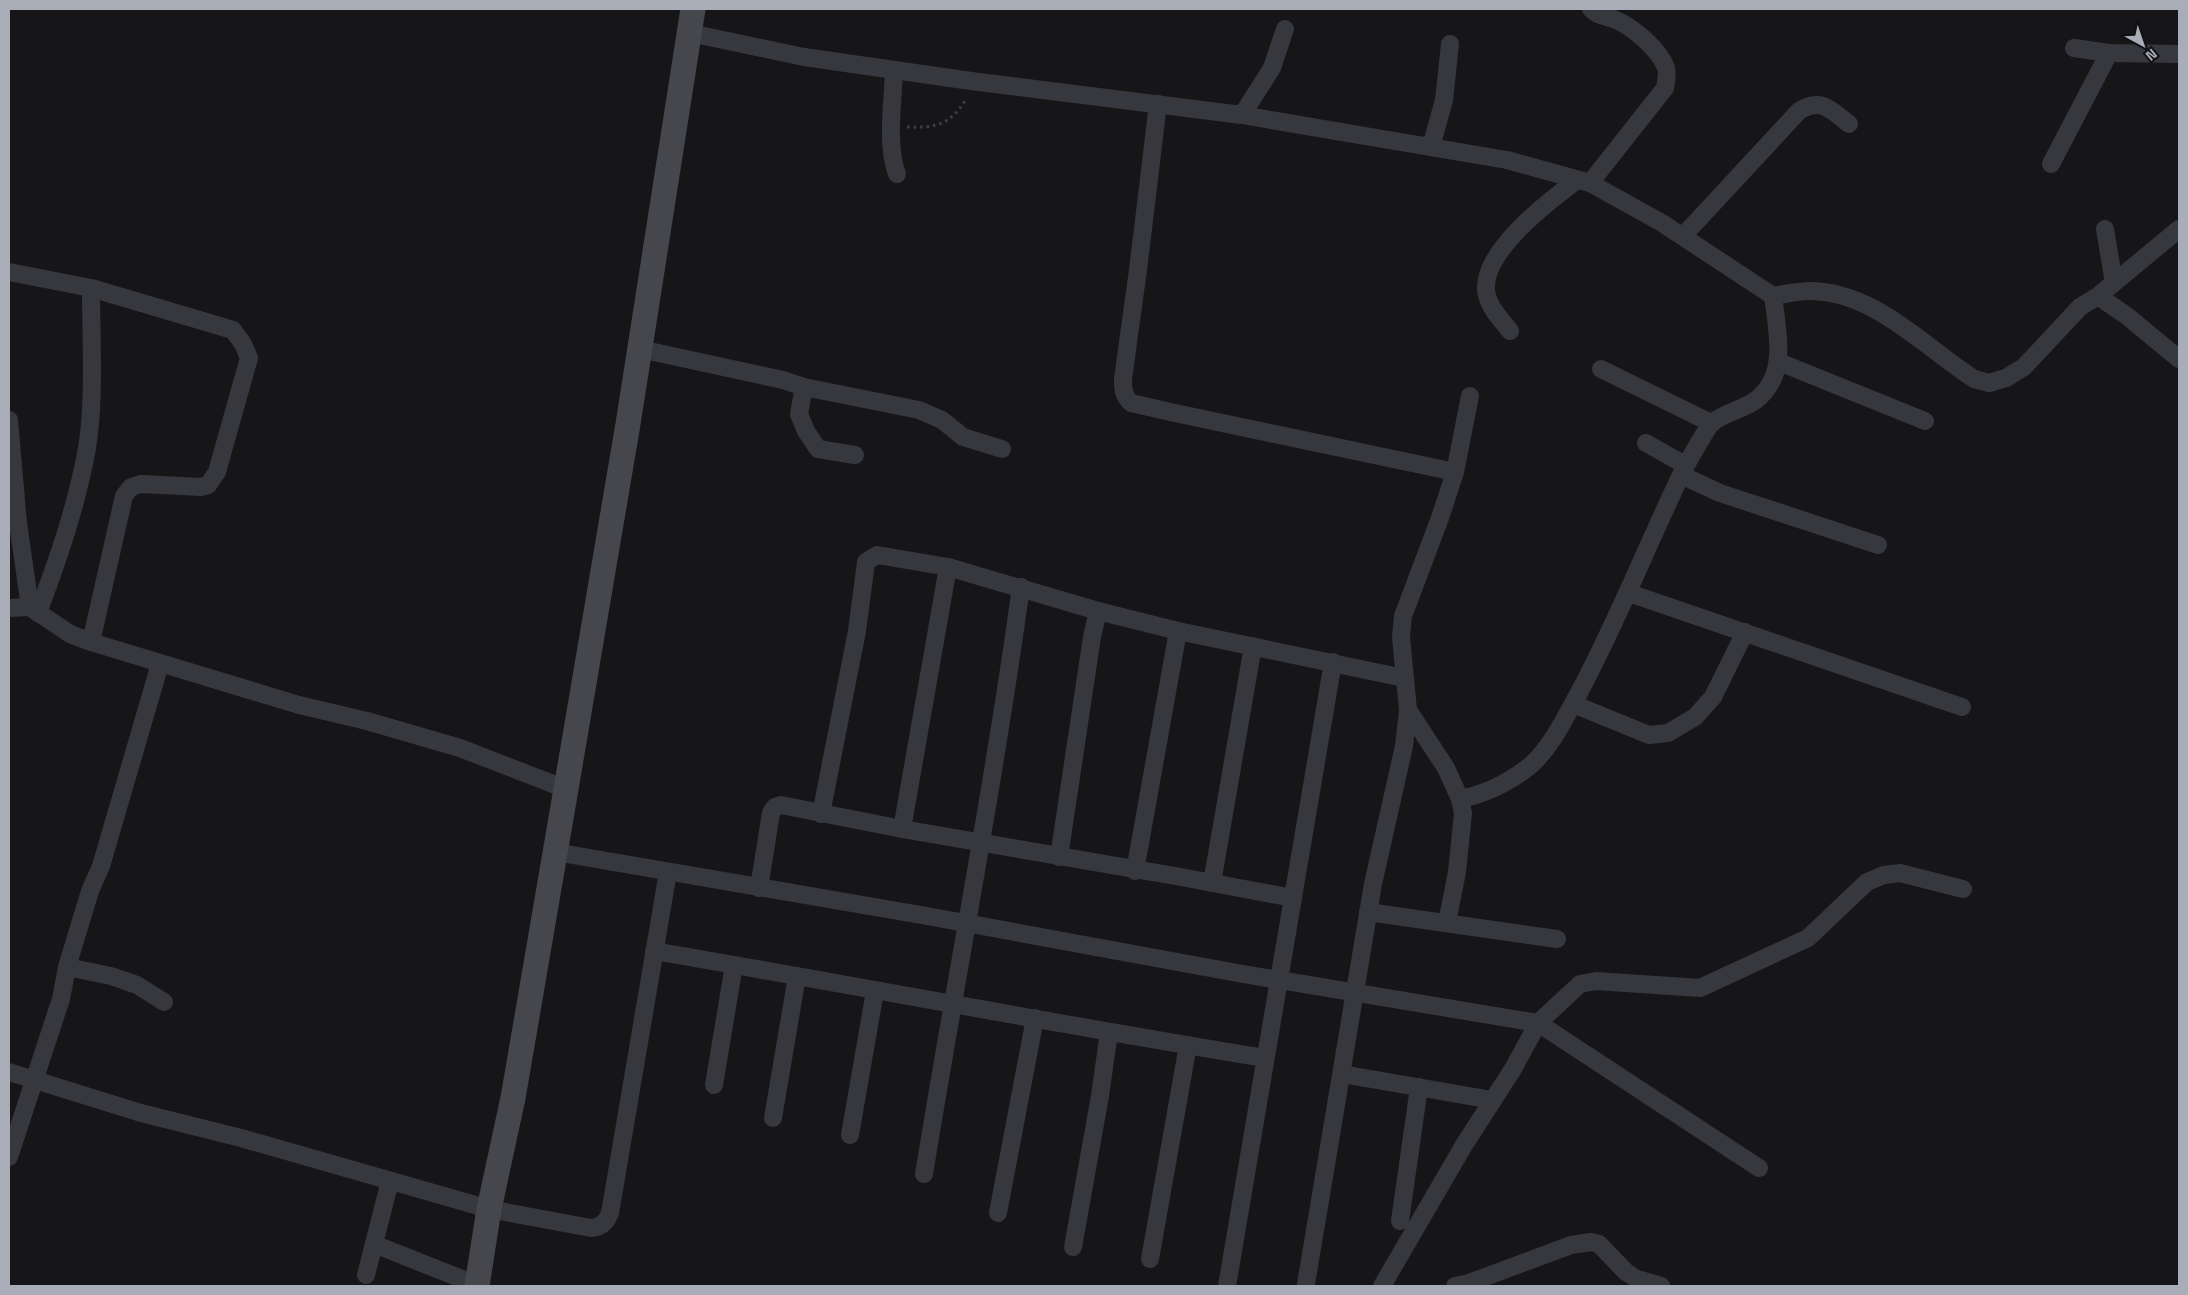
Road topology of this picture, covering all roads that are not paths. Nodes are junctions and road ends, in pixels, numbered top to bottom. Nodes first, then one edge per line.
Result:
1 (1591, 9) edge
2 (1623, 14) edge
3 (692, 21) edge
4 (1285, 29) dead end
5 (1450, 44) dead end
6 (2074, 48) dead end
7 (2109, 53) junction
8 (2179, 54) edge
9 (894, 70) junction
10 (1158, 104) junction
11 (1242, 115) junction
12 (1849, 124) dead end
13 (1430, 147) junction
14 (2051, 164) dead end
15 (897, 174) dead end
16 (1584, 181) junction
17 (2105, 229) dead end
18 (2179, 229) edge
19 (1683, 236) junction
20 (9, 272) edge
21 (2114, 283) junction
22 (91, 288) junction
23 (1773, 296) junction
24 (2098, 296) junction
25 (1510, 331) dead end
26 (640, 349) junction
27 (2179, 359) edge
28 (1778, 362) junction
29 (1601, 369) dead end
30 (804, 387) junction
31 (1470, 396) dead end
32 (9, 420) edge
33 (1925, 421) dead end
34 (1711, 423) junction
35 (1646, 443) dead end
36 (1002, 449) dead end
37 (855, 455) dead end
38 (1683, 470) junction
39 (1455, 472) junction
40 (1878, 544) dead end
41 (948, 567) junction
42 (1021, 586) junction
43 (1628, 593) junction
44 (9, 608) edge
45 (34, 610) junction
46 (1098, 610) junction
47 (1178, 631) junction
48 (1745, 632) junction
49 (91, 642) junction
50 (1253, 646) junction
51 (1333, 662) junction
52 (160, 664) junction
53 (1404, 678) junction
54 (1573, 704) junction
55 (1962, 707) dead end
56 (1408, 710) junction
57 (566, 790) junction
58 (1460, 799) junction
59 (821, 814) junction
60 (902, 829) junction
61 (980, 842) junction
62 (555, 852) junction
63 (1059, 857) junction
64 (1135, 870) junction
65 (668, 872) junction
66 (1212, 883) junction
67 (759, 888) junction
68 (1963, 889) dead end
69 (1293, 898) junction
70 (1368, 912) junction
71 (1447, 923) junction
72 (967, 924) junction
73 (1557, 939) dead end
74 (654, 952) junction
75 (734, 965) junction
76 (68, 967) junction
77 (797, 976) junction
78 (1279, 980) junction
79 (875, 991) junction
80 (1356, 993) junction
81 (164, 1002) dead end
82 (952, 1004) junction
83 (1035, 1018) junction
84 (1538, 1023) junction
85 (1109, 1032) junction
86 (1188, 1046) junction
87 (1266, 1058) junction
88 (9, 1072) edge
89 (1342, 1074) junction
90 (33, 1080) junction
91 (714, 1085) dead end
92 (1419, 1087) junction
93 (1492, 1100) junction
94 (773, 1118) dead end
95 (850, 1136) dead end
96 (9, 1157) edge
97 (1759, 1168) dead end
98 (924, 1174) dead end
99 (390, 1181) junction
100 (490, 1209) junction
101 (998, 1214) dead end
102 (1400, 1221) dead end
103 (374, 1244) junction
104 (1073, 1247) dead end
105 (1150, 1259) dead end
106 (366, 1275) dead end
107 (1306, 1284) dead end
108 (477, 1285) edge
109 (1227, 1286) edge
110 (1382, 1286) edge
111 (1455, 1286) edge
112 (1661, 1286) edge

1 - 2 street
2 - 16 street
3 - 9 street
3 - 26 street
4 - 11 street
5 - 13 street
6 - 7 street
7 - 8 street
7 - 14 street
9 - 10 street
9 - 15 street
10 - 11 street
10 - 39 street
11 - 13 street
12 - 19 street
13 - 16 street
16 - 19 street
16 - 25 street
17 - 21 street
18 - 21 street
19 - 23 street
20 - 22 street
21 - 24 street
22 - 45 street
22 - 49 street
23 - 24 street
23 - 28 street
24 - 27 street
26 - 30 street
26 - 57 street
28 - 33 street
28 - 34 street
29 - 34 street
30 - 36 street
30 - 37 street
31 - 39 street
32 - 45 street
34 - 38 street
35 - 38 street
38 - 40 street
38 - 43 street
39 - 53 street
41 - 42 street
41 - 59 street
41 - 60 street
42 - 46 street
42 - 61 street
43 - 48 street
43 - 54 street
44 - 45 street
45 - 49 street
46 - 47 street
46 - 63 street
47 - 50 street
47 - 64 street
48 - 54 street
48 - 55 street
49 - 52 street
50 - 51 street
50 - 66 street
51 - 53 street
51 - 69 street
52 - 57 street
52 - 76 street
53 - 56 street
54 - 58 street
56 - 58 street
56 - 70 street
57 - 62 street
58 - 71 street
59 - 60 street
59 - 67 street
60 - 61 street
61 - 63 street
61 - 72 street
62 - 65 street
62 - 100 street
63 - 64 street
64 - 66 street
65 - 67 street
65 - 74 street
66 - 69 street
67 - 72 street
68 - 84 street
69 - 78 street
70 - 71 street
70 - 80 street
71 - 73 street
72 - 78 street
72 - 82 street
74 - 75 street
74 - 100 street
75 - 77 street
75 - 91 street
76 - 81 street
76 - 90 street
77 - 79 street
77 - 94 street
78 - 80 street
78 - 87 street
79 - 82 street
79 - 95 street
80 - 84 street
80 - 89 street
82 - 83 street
82 - 98 street
83 - 85 street
83 - 101 street
84 - 93 street
84 - 97 street
85 - 86 street
85 - 104 street
86 - 87 street
86 - 105 street
87 - 109 street
88 - 90 street
89 - 92 street
89 - 107 street
90 - 96 street
90 - 99 street
92 - 93 street
92 - 102 street
93 - 110 street
99 - 100 street
99 - 103 street
100 - 108 street
103 - 106 street
103 - 108 street
111 - 112 street

